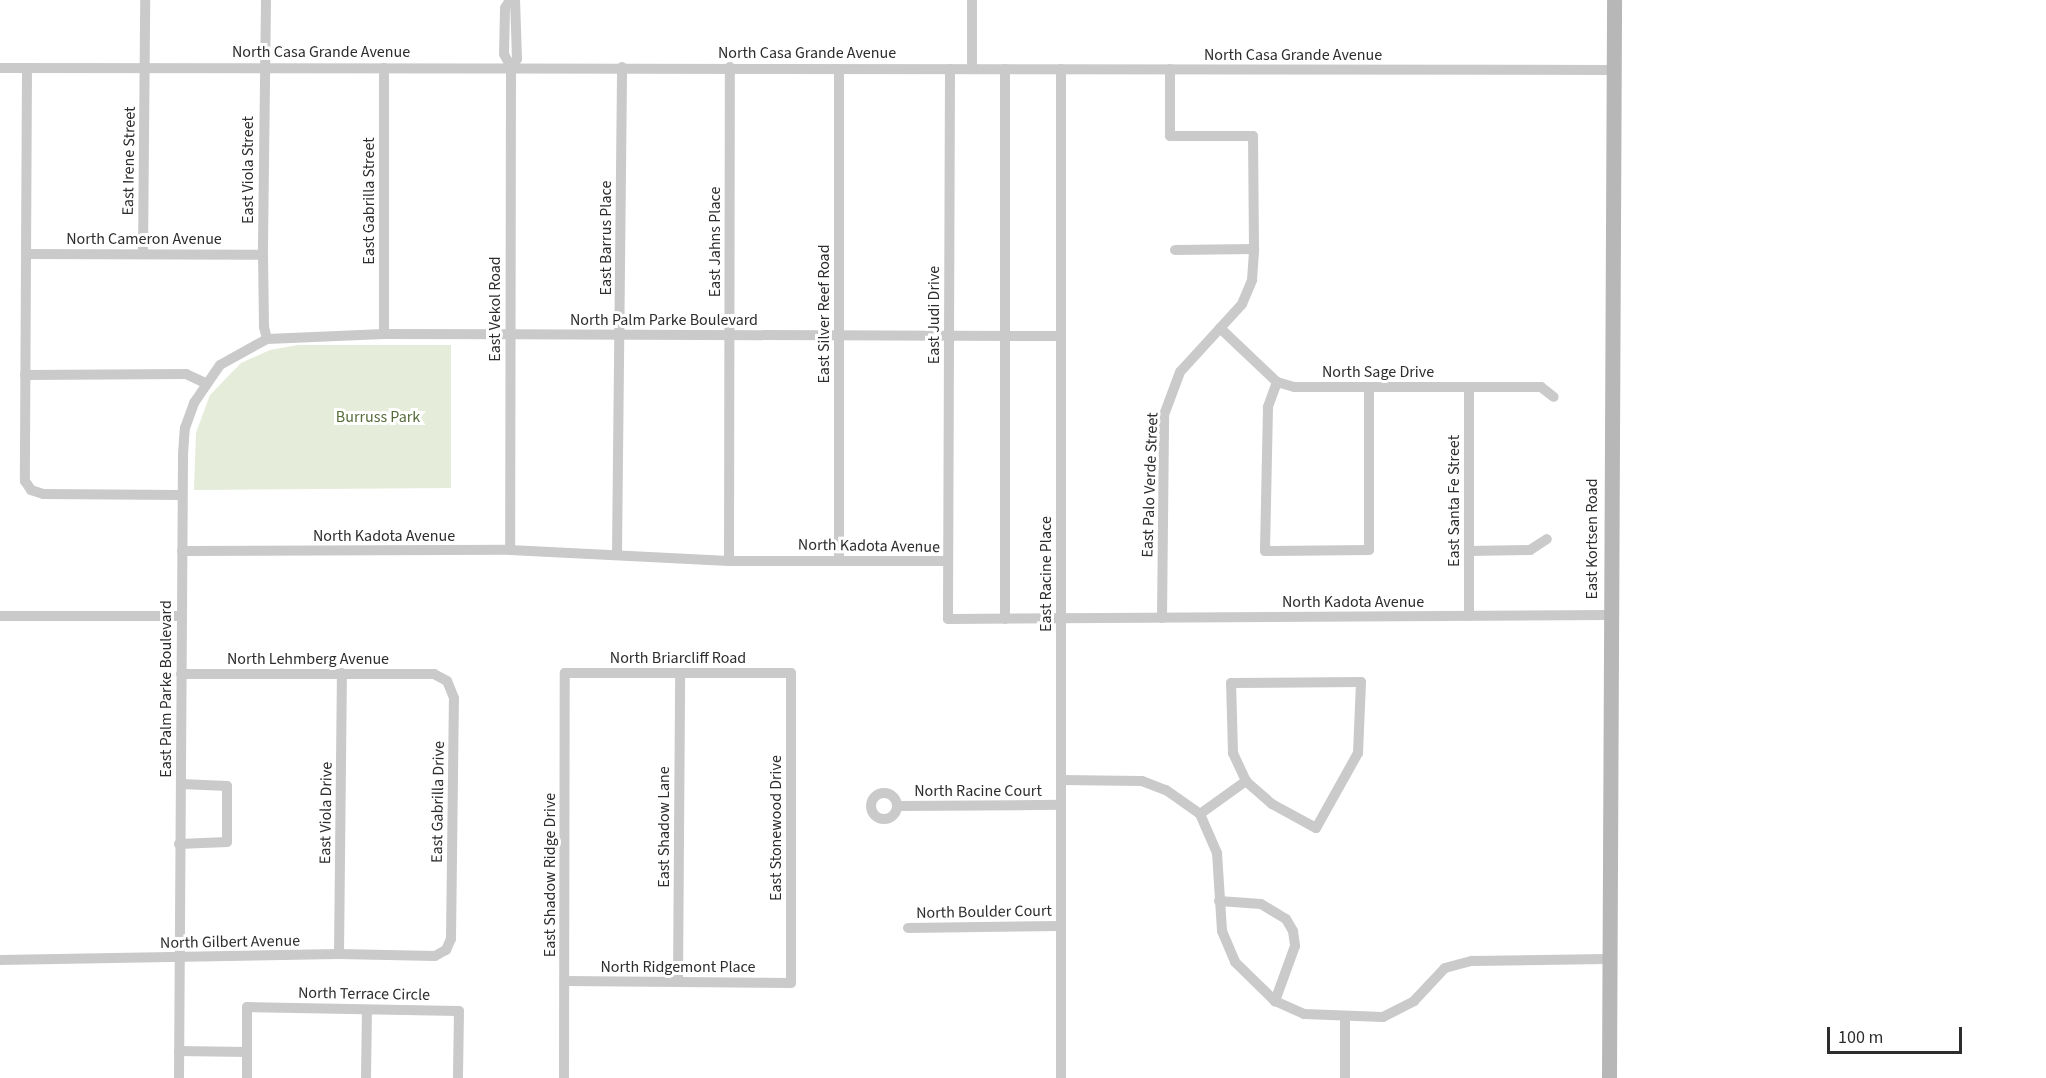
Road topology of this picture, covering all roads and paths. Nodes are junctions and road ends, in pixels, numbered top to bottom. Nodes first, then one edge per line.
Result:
1 (145, 0) edge
2 (266, 0) edge
3 (510, 0) edge
4 (515, 0) edge
5 (972, 0) edge
6 (1614, 0) edge
7 (263, 67) junction
8 (511, 67) junction
9 (622, 67) junction
10 (730, 67) junction
11 (0, 68) edge
12 (27, 68) junction
13 (145, 68) junction
14 (384, 68) junction
15 (839, 69) junction
16 (950, 69) junction
17 (972, 69) junction
18 (1005, 69) junction
19 (1061, 69) junction
20 (1170, 69) junction
21 (1613, 70) junction
22 (1254, 249) junction
23 (1175, 250) dead end
24 (26, 254) junction
25 (143, 254) junction
26 (262, 255) junction
27 (1220, 328) junction
28 (384, 334) junction
29 (509, 334) junction
30 (621, 335) junction
31 (729, 336) junction
32 (839, 336) junction
33 (949, 336) junction
34 (1005, 336) junction
35 (1060, 336) junction
36 (267, 339) junction
37 (25, 375) junction
38 (1277, 382) junction
39 (205, 383) junction
40 (1369, 387) junction
41 (1469, 387) junction
42 (1554, 397) dead end
43 (182, 495) junction
44 (1547, 538) dead end
45 (510, 550) junction
46 (182, 551) junction
47 (1469, 552) junction
48 (617, 553) junction
49 (838, 559) junction
50 (729, 561) junction
51 (947, 561) junction
52 (1609, 615) junction
53 (0, 616) edge
54 (180, 616) junction
55 (1469, 616) junction
56 (1162, 618) junction
57 (1005, 619) junction
58 (1061, 619) junction
59 (342, 673) junction
60 (565, 673) joint
61 (680, 673) junction
62 (791, 673) joint
63 (181, 674) junction
64 (434, 674) joint
65 (1061, 780) junction
66 (1246, 781) junction
67 (181, 784) junction
68 (1060, 805) junction
69 (897, 806) dead end
70 (1200, 814) junction
71 (179, 844) junction
72 (1219, 901) junction
73 (1060, 926) junction
74 (908, 928) dead end
75 (451, 939) joint
76 (339, 954) junction
77 (178, 959) junction
78 (1607, 959) junction
79 (0, 960) edge
80 (565, 981) junction
81 (678, 982) junction
82 (791, 983) joint
83 (1275, 1001) junction
84 (367, 1010) junction
85 (1345, 1018) junction
86 (179, 1051) junction
87 (247, 1052) junction
88 (179, 1078) edge
89 (247, 1078) edge
90 (366, 1078) edge
91 (458, 1078) edge
92 (564, 1078) edge
93 (1061, 1078) edge
94 (1345, 1078) edge
95 (1609, 1078) edge

1 - 13 street, East Irene Street
2 - 7 street, East Viola Street
3 - 8 street, East Vekol Road
4 - 8 street, East Vekol Road
5 - 17 street
6 - 21 street, East Kortsen Road
7 - 13 street, North Casa Grande Avenue
7 - 14 street, North Casa Grande Avenue
7 - 26 street, East Viola Street
8 - 9 street, North Casa Grande Avenue
8 - 14 street, North Casa Grande Avenue
8 - 29 street, East Vekol Road
9 - 10 street, North Casa Grande Avenue
9 - 30 street, East Barrus Place
10 - 15 street, North Casa Grande Avenue
10 - 31 street, East Jahns Place
11 - 12 street, North Casa Grande Avenue
12 - 13 street, North Casa Grande Avenue
12 - 24 street
13 - 25 street, East Irene Street
14 - 28 street, East Gabrilla Street
15 - 16 street, North Casa Grande Avenue
15 - 32 street, East Silver Reef Road
16 - 17 street, North Casa Grande Avenue
16 - 33 street, East Judi Drive
17 - 18 street, North Casa Grande Avenue
18 - 19 street, North Casa Grande Avenue
18 - 34 street
19 - 20 street, North Casa Grande Avenue
19 - 35 street, East Racine Place
20 - 21 street, North Casa Grande Avenue
20 - 22 street, East Palo Verde Street
21 - 52 street, East Kortsen Road
22 - 23 street
22 - 27 street, East Palo Verde Street
24 - 25 street, North Cameron Avenue
24 - 37 street
25 - 26 street, North Cameron Avenue
26 - 36 street, East Viola Street
27 - 38 street
27 - 56 street, East Palo Verde Street
28 - 29 street, North Palm Parke Boulevard
28 - 36 street, North Palm Parke Boulevard
29 - 30 street, North Palm Parke Boulevard
29 - 45 street, East Vekol Road
30 - 31 street, North Palm Parke Boulevard
30 - 48 street, East Barrus Place
31 - 32 street, North Palm Parke Boulevard
31 - 50 street, East Jahns Place
32 - 33 street, North Palm Parke Boulevard
32 - 49 street, East Silver Reef Road
33 - 34 street, North Palm Parke Boulevard
33 - 51 street, East Judi Drive
34 - 35 street, North Palm Parke Boulevard
34 - 57 street
35 - 58 street, East Racine Place
36 - 39 street, East Palm Parke Boulevard
37 - 39 street
37 - 43 street
38 - 40 street, North Sage Drive
38 - 40 street
39 - 43 street, East Palm Parke Boulevard
40 - 41 street, North Sage Drive
41 - 42 street, North Sage Drive
41 - 47 street, East Santa Fe Street
43 - 46 street, East Palm Parke Boulevard
44 - 47 street
45 - 46 street, North Kadota Avenue
45 - 48 street, North Kadota Avenue
46 - 54 street, East Palm Parke Boulevard
47 - 55 street, East Santa Fe Street
48 - 50 street, North Kadota Avenue
49 - 50 street, North Kadota Avenue
49 - 51 street, North Kadota Avenue
51 - 57 street, North Kadota Avenue
52 - 55 street, North Kadota Avenue
52 - 78 street, East Kortsen Road
53 - 54 street
54 - 63 street, East Palm Parke Boulevard
55 - 56 street, North Kadota Avenue
56 - 58 street, North Kadota Avenue
57 - 58 street, North Kadota Avenue
58 - 65 street, East Racine Place
59 - 63 street, North Lehmberg Avenue
59 - 64 street, North Lehmberg Avenue
59 - 76 street, East Viola Drive
60 - 61 street, North Briarcliff Road
60 - 80 street, East Shadow Ridge Drive
61 - 62 street, North Briarcliff Road
61 - 81 street, East Shadow Lane
62 - 82 street, East Stonewood Drive
63 - 67 street, East Palm Parke Boulevard
64 - 75 street, East Gabrilla Drive
65 - 68 street, East Racine Place
65 - 70 street
66 - 66 street
66 - 70 street
67 - 71 street, East Palm Parke Boulevard
67 - 71 street
68 - 69 street, North Racine Court
68 - 73 street, East Racine Place
70 - 72 street
71 - 77 street, East Palm Parke Boulevard
72 - 83 street
72 - 83 street
73 - 74 street, North Boulder Court
73 - 93 street, East Racine Place
75 - 76 street, North Gilbert Avenue
76 - 77 street, North Gilbert Avenue
77 - 79 street, North Gilbert Avenue
77 - 86 street, East Palm Parke Boulevard
78 - 85 street
78 - 95 street, East Kortsen Road
80 - 81 street, North Ridgemont Place
80 - 92 street, East Shadow Ridge Drive
81 - 82 street, North Ridgemont Place
83 - 85 street
84 - 87 street, North Terrace Circle
84 - 90 street
84 - 91 street, North Terrace Circle
85 - 94 street
86 - 87 street
86 - 88 street, East Palm Parke Boulevard
87 - 89 street, North Terrace Circle

